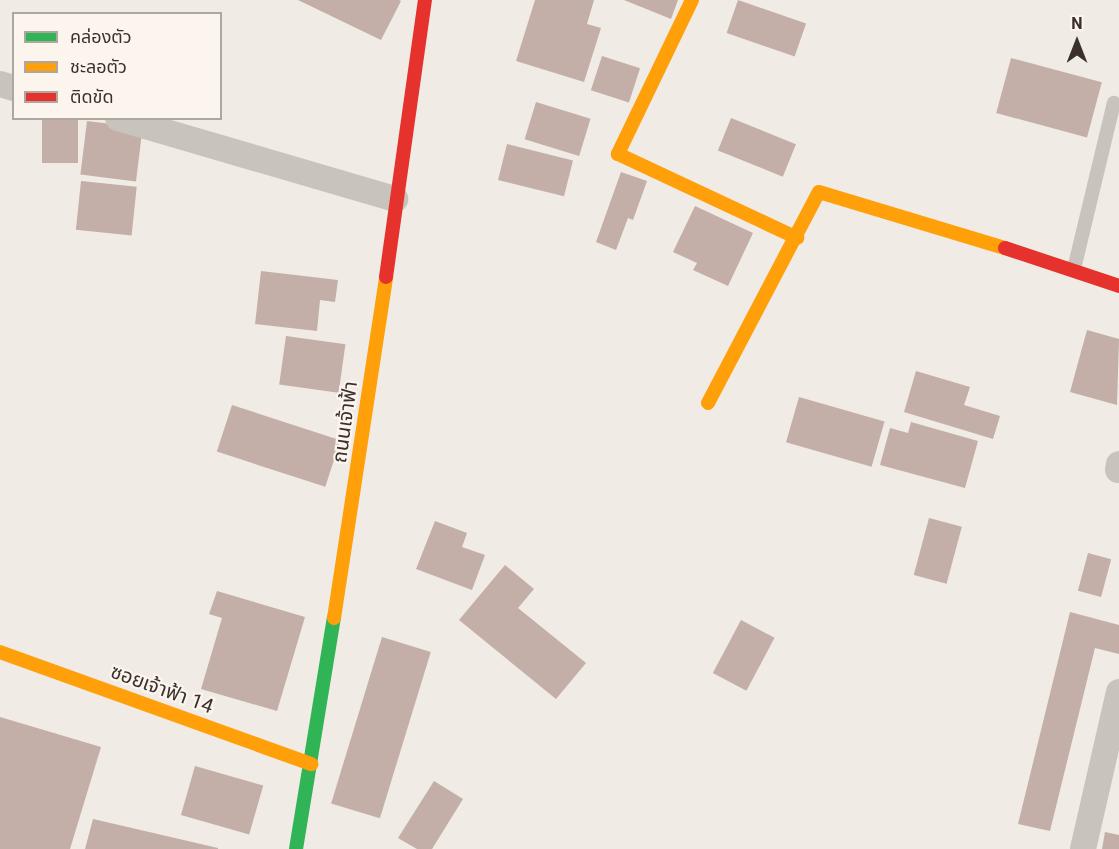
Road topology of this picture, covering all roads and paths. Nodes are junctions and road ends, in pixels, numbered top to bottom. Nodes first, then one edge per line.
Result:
1 (425, 0) edge
2 (692, 0) edge
3 (1114, 103) dead end
4 (125, 120) edge
5 (395, 198) junction
6 (797, 238) junction
7 (1074, 269) junction
8 (1119, 286) edge
9 (708, 403) dead end
10 (0, 652) edge
11 (1119, 692) edge
12 (312, 764) junction
13 (296, 849) edge
14 (1083, 849) edge

1 - 5 street, ถนนเจ้าฟ้า
2 - 6 street
3 - 7 lane
4 - 5 street
5 - 12 street, ถนนเจ้าฟ้า
6 - 7 street
6 - 9 street
7 - 8 street
10 - 12 street, ซอยเจ้าฟ้า 14
11 - 14 street
12 - 13 street, ถนนเจ้าฟ้า

